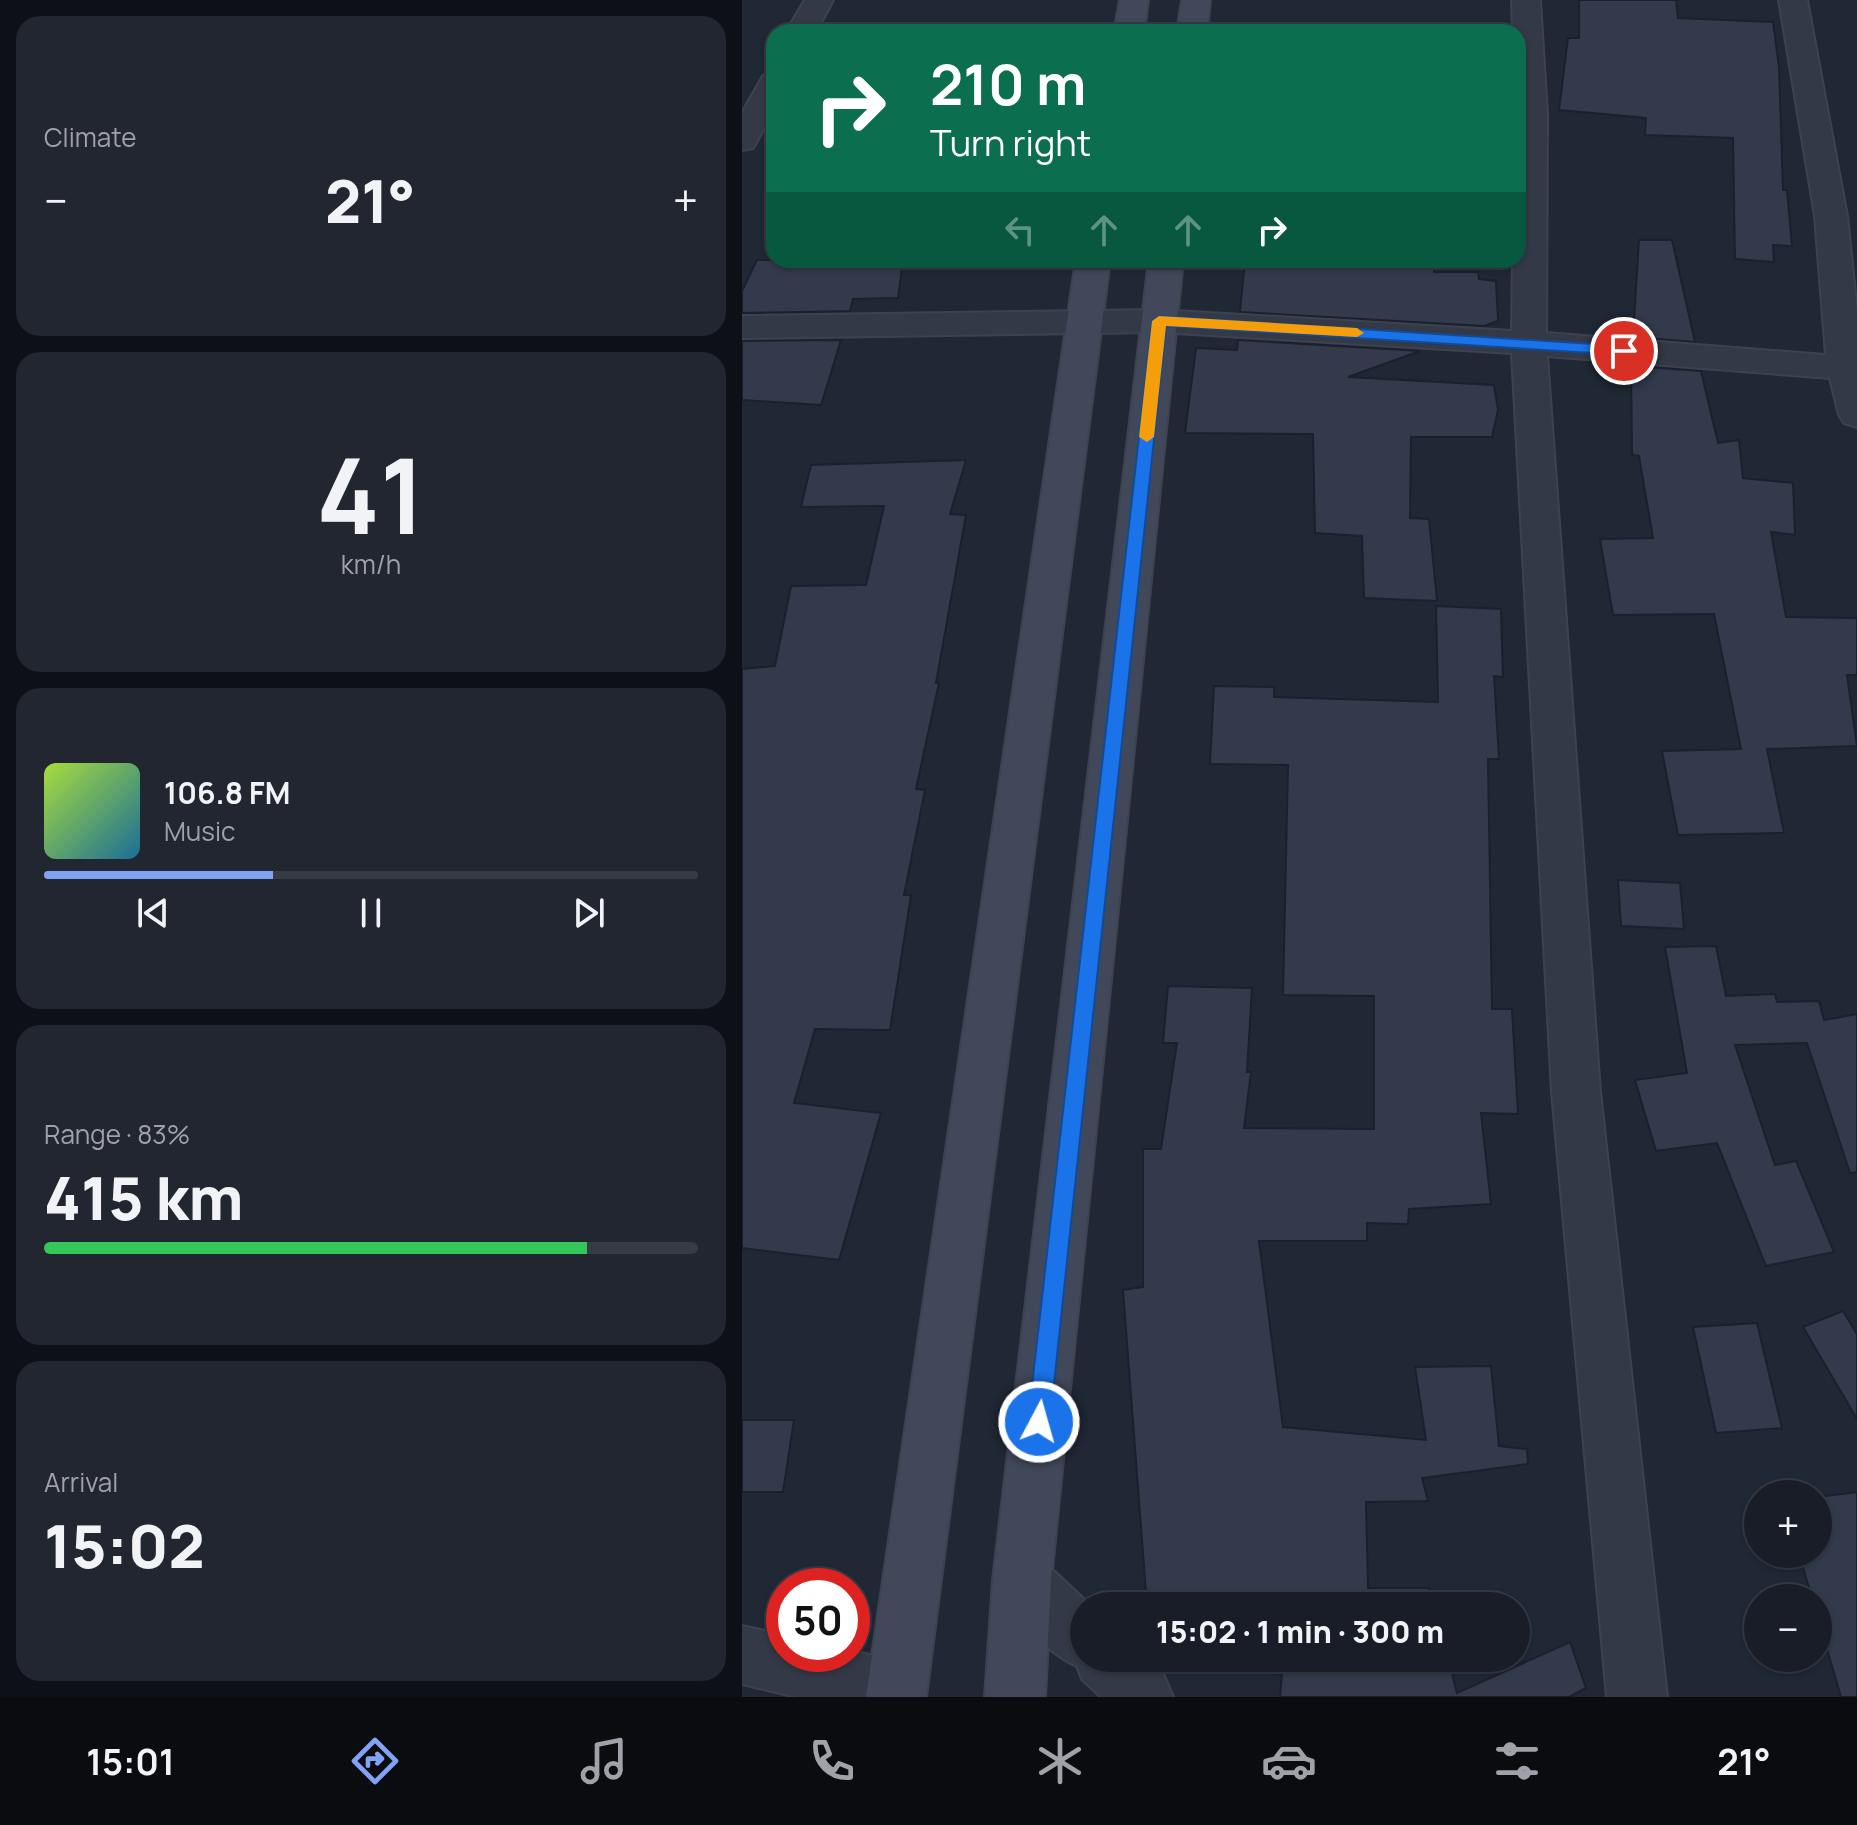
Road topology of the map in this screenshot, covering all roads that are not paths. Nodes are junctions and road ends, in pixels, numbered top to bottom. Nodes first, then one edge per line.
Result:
1 (819, 0) edge
2 (1134, 0) edge
3 (1196, 0) edge
4 (1526, 0) edge
5 (1793, 0) edge
6 (806, 24) edge
7 (1130, 24) edge
8 (1193, 24) edge
9 (766, 97) edge
10 (742, 141) edge
11 (1844, 217) edge
12 (1092, 268) edge
13 (1165, 268) edge
14 (1083, 321) junction
15 (1159, 321) junction
16 (742, 327) edge
17 (1529, 343) junction
18 (1851, 369) edge
19 (1857, 415) edge
20 (1022, 1580) junction
21 (1070, 1626) edge
22 (742, 1655) edge
23 (1117, 1672) edge
24 (896, 1694) edge
25 (1015, 1697) edge
26 (1143, 1697) edge
27 (1637, 1697) edge

1 - 6 street
2 - 7 main road
3 - 8 main road
4 - 17 street
5 - 11 street
9 - 10 street
11 - 18 street
12 - 14 main road
13 - 15 main road
14 - 15 street
14 - 16 street
14 - 24 main road
15 - 17 street
15 - 20 main road
17 - 18 street
17 - 27 street
18 - 19 street
20 - 21 street
20 - 25 main road
22 - 24 street
23 - 26 street

